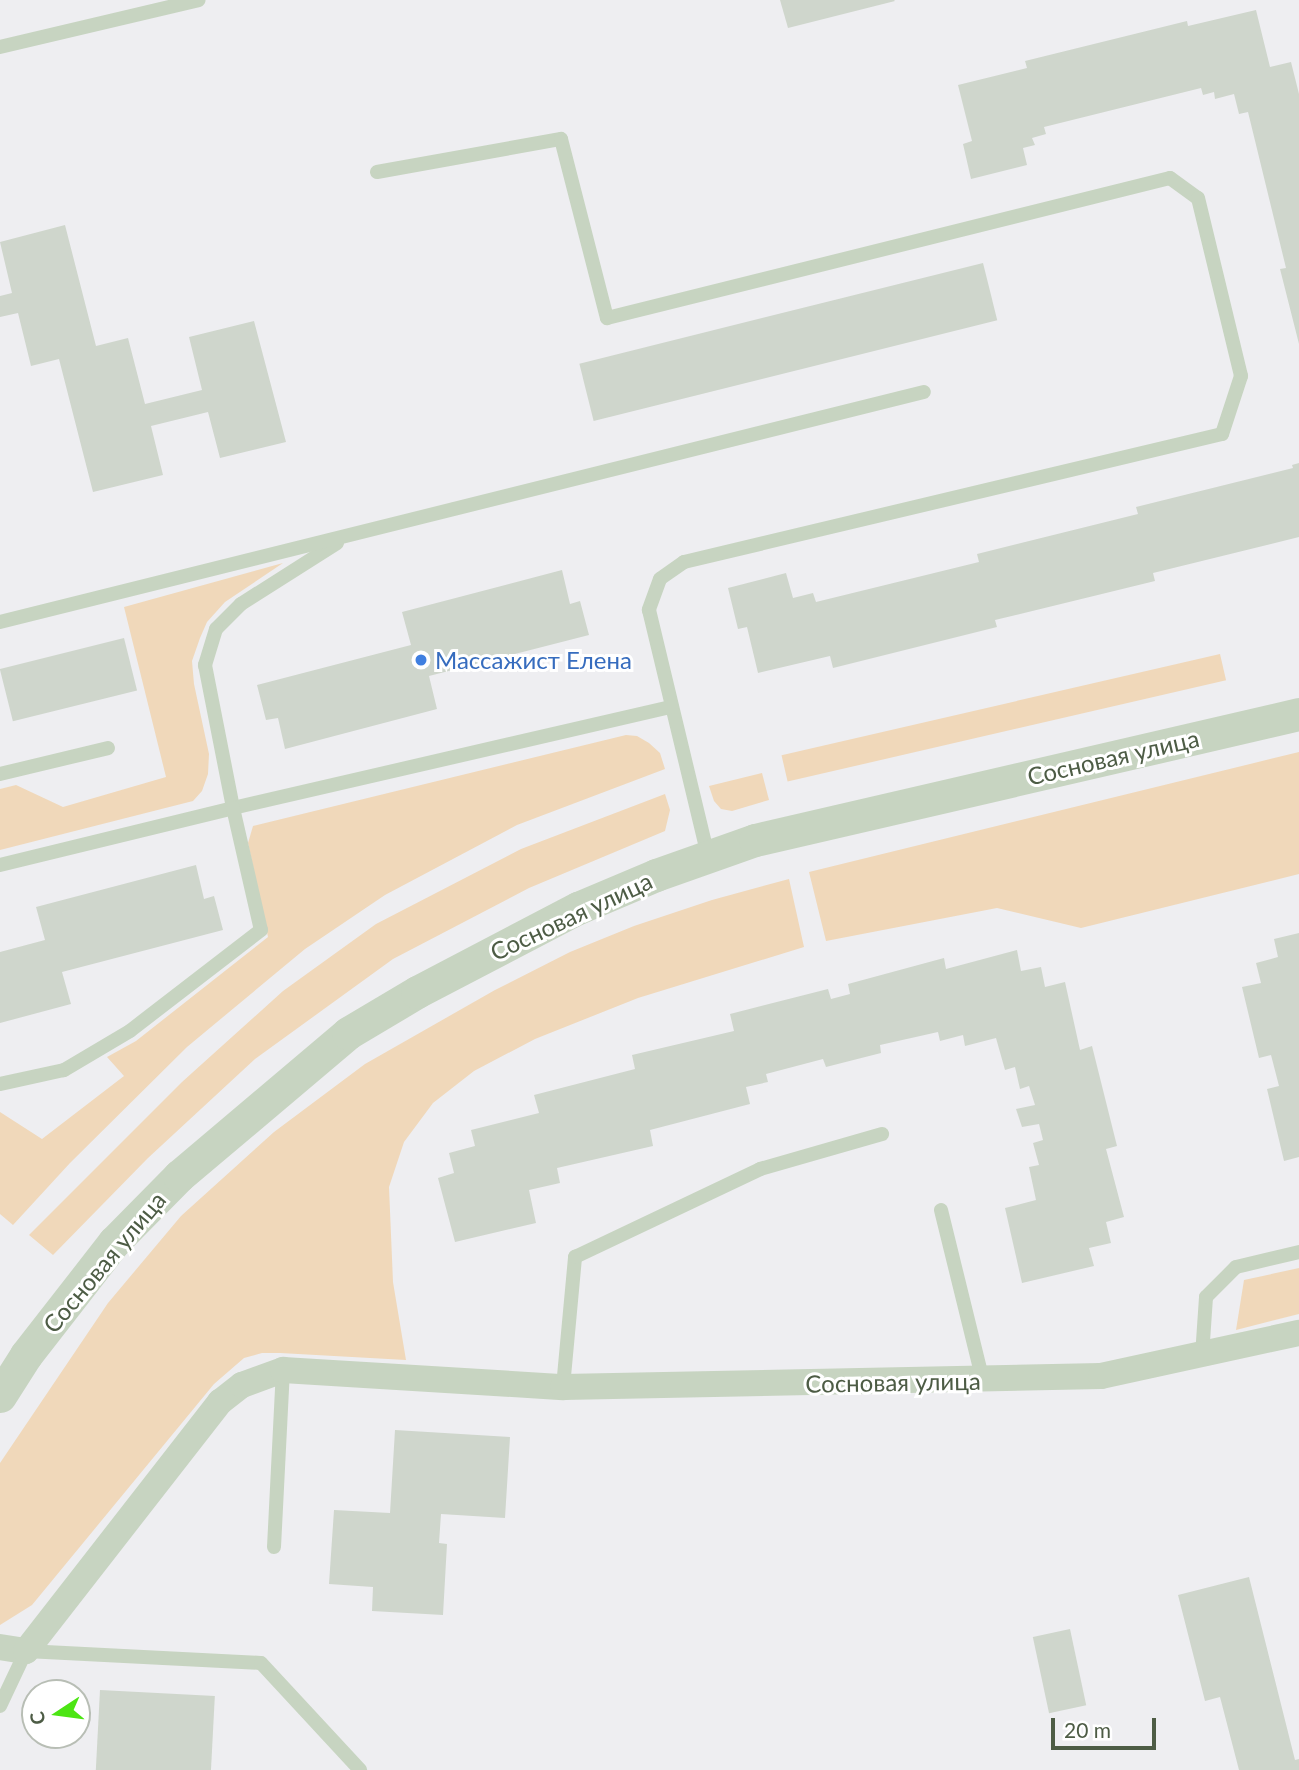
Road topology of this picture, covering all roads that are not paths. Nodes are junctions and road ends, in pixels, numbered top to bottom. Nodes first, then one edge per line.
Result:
1 (199, 0) edge
2 (0, 47) edge
3 (377, 172) dead end
4 (924, 392) dead end
5 (346, 537) junction
6 (0, 622) edge
7 (672, 707) junction
8 (1299, 714) edge
9 (108, 748) dead end
10 (0, 774) edge
11 (233, 808) junction
12 (708, 856) junction
13 (0, 865) edge
14 (0, 1084) edge
15 (882, 1134) dead end
16 (941, 1210) dead end
17 (1299, 1252) edge
18 (1299, 1333) edge
19 (1202, 1356) junction
20 (283, 1370) junction
21 (984, 1381) junction
22 (563, 1387) junction
23 (0, 1396) edge
24 (274, 1547) dead end
25 (0, 1647) edge
26 (26, 1651) junction
27 (0, 1706) edge
28 (360, 1770) edge

1 - 2 lane
3 - 7 lane
4 - 5 lane
5 - 6 lane
5 - 11 lane
7 - 11 lane
7 - 12 lane
8 - 12 street, Сосновая улица
9 - 10 lane
11 - 13 lane
11 - 14 lane
12 - 23 street, Сосновая улица
15 - 22 lane
16 - 21 lane
17 - 19 lane
18 - 19 street, Сосновая улица
19 - 21 street, Сосновая улица
20 - 22 street, Сосновая улица
20 - 24 lane
20 - 26 street, Сосновая улица
21 - 22 street, Сосновая улица
25 - 26 street
26 - 27 lane
26 - 28 lane

